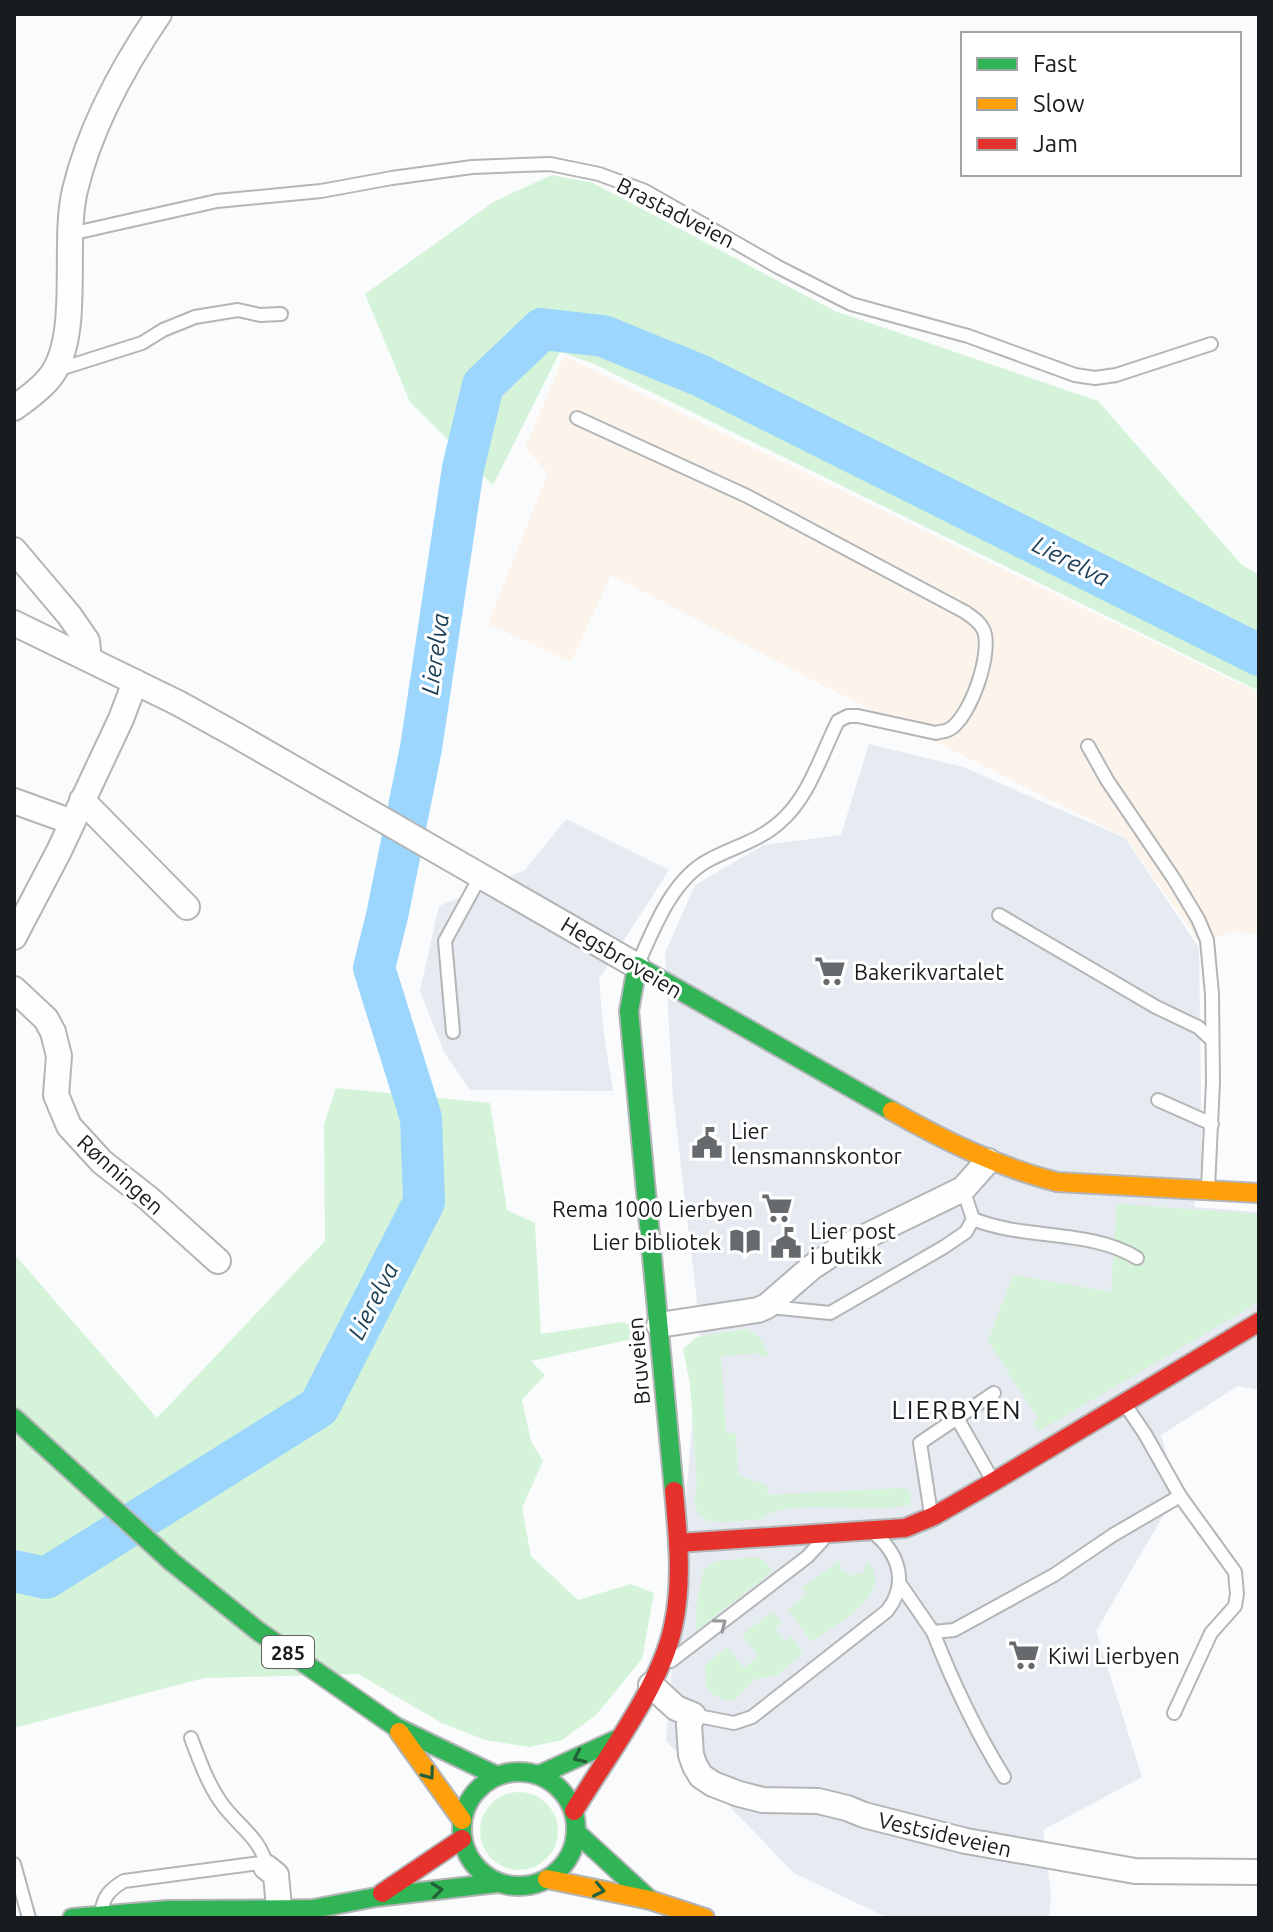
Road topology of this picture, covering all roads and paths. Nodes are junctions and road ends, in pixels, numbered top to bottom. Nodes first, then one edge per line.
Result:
1 (159, 14) edge
2 (70, 234) junction
3 (281, 314) dead end
4 (1211, 344) dead end
5 (54, 371) junction
6 (14, 408) edge
7 (577, 418) dead end
8 (14, 550) edge
9 (14, 623) edge
10 (89, 659) junction
11 (135, 682) junction
12 (1088, 746) dead end
13 (14, 801) edge
14 (77, 811) junction
15 (476, 872) junction
16 (187, 907) dead end
17 (999, 915) dead end
18 (14, 937) edge
19 (637, 966) junction
20 (14, 989) edge
21 (453, 1032) dead end
22 (1211, 1039) junction
23 (1158, 1100) dead end
24 (1212, 1124) junction
25 (988, 1161) junction
26 (963, 1189) junction
27 (1208, 1191) junction
28 (1259, 1193) edge
29 (973, 1219) junction
30 (1137, 1258) dead end
31 (218, 1261) dead end
32 (767, 1306) junction
33 (1259, 1322) edge
34 (659, 1325) junction
35 (994, 1393) dead end
36 (1123, 1403) junction
37 (14, 1418) edge
38 (957, 1418) junction
39 (993, 1482) junction
40 (1180, 1496) junction
41 (931, 1517) junction
42 (869, 1530) junction
43 (828, 1534) junction
44 (678, 1543) junction
45 (900, 1584) junction
46 (933, 1632) junction
47 (655, 1678) junction
48 (1174, 1713) dead end
49 (693, 1715) junction
50 (396, 1727) junction
51 (191, 1738) dead end
52 (618, 1739) junction
53 (539, 1775) junction
54 (497, 1776) junction
55 (1004, 1777) dead end
56 (574, 1811) junction
57 (462, 1830) junction
58 (577, 1833) junction
59 (14, 1864) edge
60 (266, 1867) junction
61 (1259, 1872) edge
62 (547, 1879) junction
63 (497, 1883) junction
64 (376, 1897) junction
65 (650, 1900) junction
66 (101, 1914) junction
67 (280, 1914) edge
68 (29, 1918) edge
69 (72, 1918) edge
70 (705, 1918) edge

1 - 2 street
2 - 4 lane, Brastadveien
2 - 5 street
3 - 5 lane
5 - 6 street
7 - 19 lane
8 - 10 street
9 - 10 street, Hegsbroveien
10 - 11 street, Hegsbroveien
11 - 14 street
11 - 15 street, Hegsbroveien
12 - 22 lane
13 - 14 street
14 - 16 street
14 - 18 street
15 - 19 street, Hegsbroveien
15 - 21 lane
17 - 22 lane
19 - 25 street, Hegsbroveien
19 - 34 street, Bruveien
20 - 31 street, Rønningen
22 - 24 lane
23 - 24 lane
24 - 27 lane
25 - 26 street
25 - 27 street, Hegsbroveien
26 - 29 lane
26 - 32 street
27 - 28 street, Hegsbroveien
29 - 30 lane
29 - 32 lane
32 - 34 street
33 - 36 street
34 - 44 street, Bruveien
35 - 38 lane
36 - 39 street
36 - 40 lane
37 - 50 street, 285
38 - 39 lane
38 - 41 lane
39 - 41 street
40 - 46 lane
40 - 48 lane
41 - 42 street
42 - 43 street
42 - 45 lane
43 - 44 street
47 -> 43 lane
44 - 47 street, Bruveien
45 - 46 lane
45 - 49 lane
46 - 55 lane
47 - 49 street
47 - 52 street, Bruveien
49 - 61 street, Vestsideveien
50 - 54 street, 285
50 -> 57 street, 285
51 - 60 lane
52 -> 53 street
52 - 56 street, Bruveien
53 - 54 street, 285
53 - 56 street
54 - 57 street
56 - 58 street
57 - 63 street, 285
57 - 64 street
58 - 62 street
58 - 65 street
59 - 68 lane
60 - 66 lane
60 - 67 street
62 - 63 street
62 -> 65 street
64 -> 63 street
64 - 67 street
65 - 70 street
66 - 67 street
66 - 69 street

